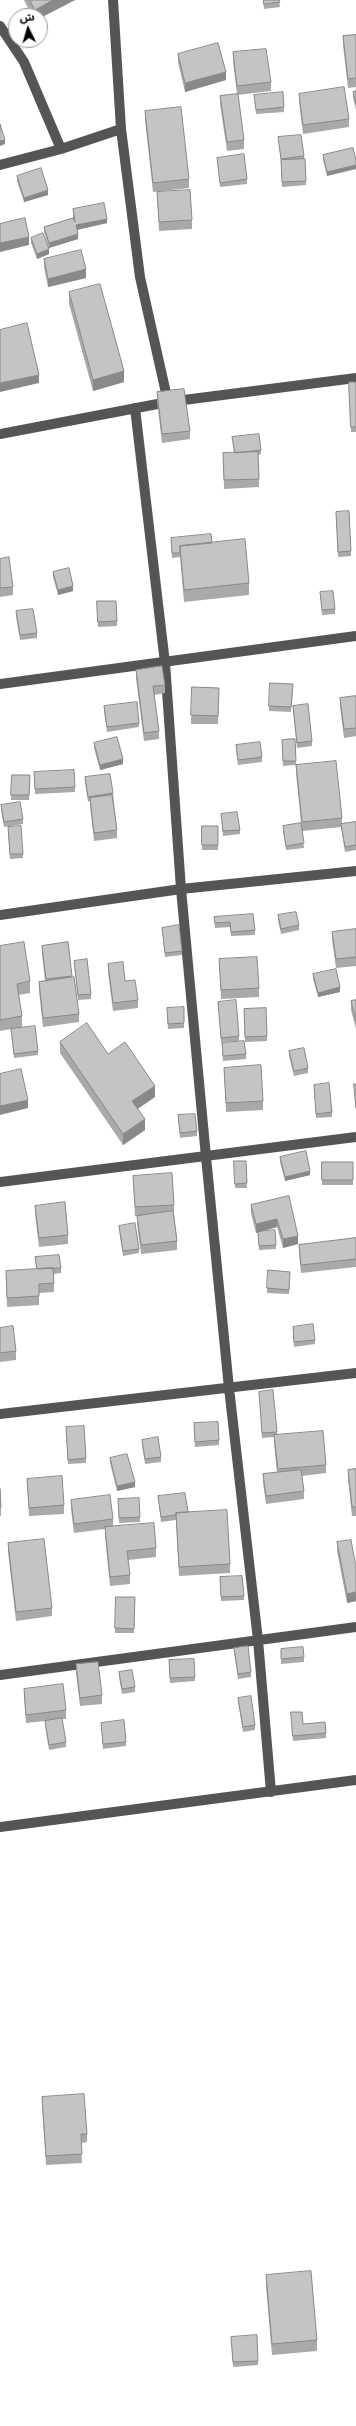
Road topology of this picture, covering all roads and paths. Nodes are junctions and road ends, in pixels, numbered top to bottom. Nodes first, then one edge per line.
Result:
1 (113, 0) edge
2 (0, 26) edge
3 (121, 129) junction
4 (61, 149) junction
5 (0, 165) edge
6 (356, 378) edge
7 (168, 402) junction
8 (135, 408) junction
9 (0, 434) edge
10 (356, 636) edge
11 (165, 662) junction
12 (0, 684) edge
13 (356, 870) edge
14 (182, 889) junction
15 (0, 915) edge
16 (356, 1137) edge
17 (206, 1157) junction
18 (0, 1182) edge
19 (356, 1373) edge
20 (229, 1388) junction
21 (0, 1414) edge
22 (356, 1627) edge
23 (258, 1640) junction
24 (0, 1674) edge
25 (356, 1780) edge
26 (271, 1792) junction
27 (0, 1827) edge

1 - 3 street
2 - 4 street
3 - 4 street
3 - 7 street
4 - 5 street
6 - 7 street
7 - 8 street
8 - 9 street
8 - 11 street
10 - 11 street
11 - 12 street
11 - 14 street
13 - 14 street
14 - 15 street
14 - 17 street
16 - 17 street
17 - 18 street
17 - 20 street
19 - 20 street
20 - 21 street
20 - 23 street
22 - 23 street
23 - 24 street
23 - 26 street
25 - 26 street
26 - 27 street

